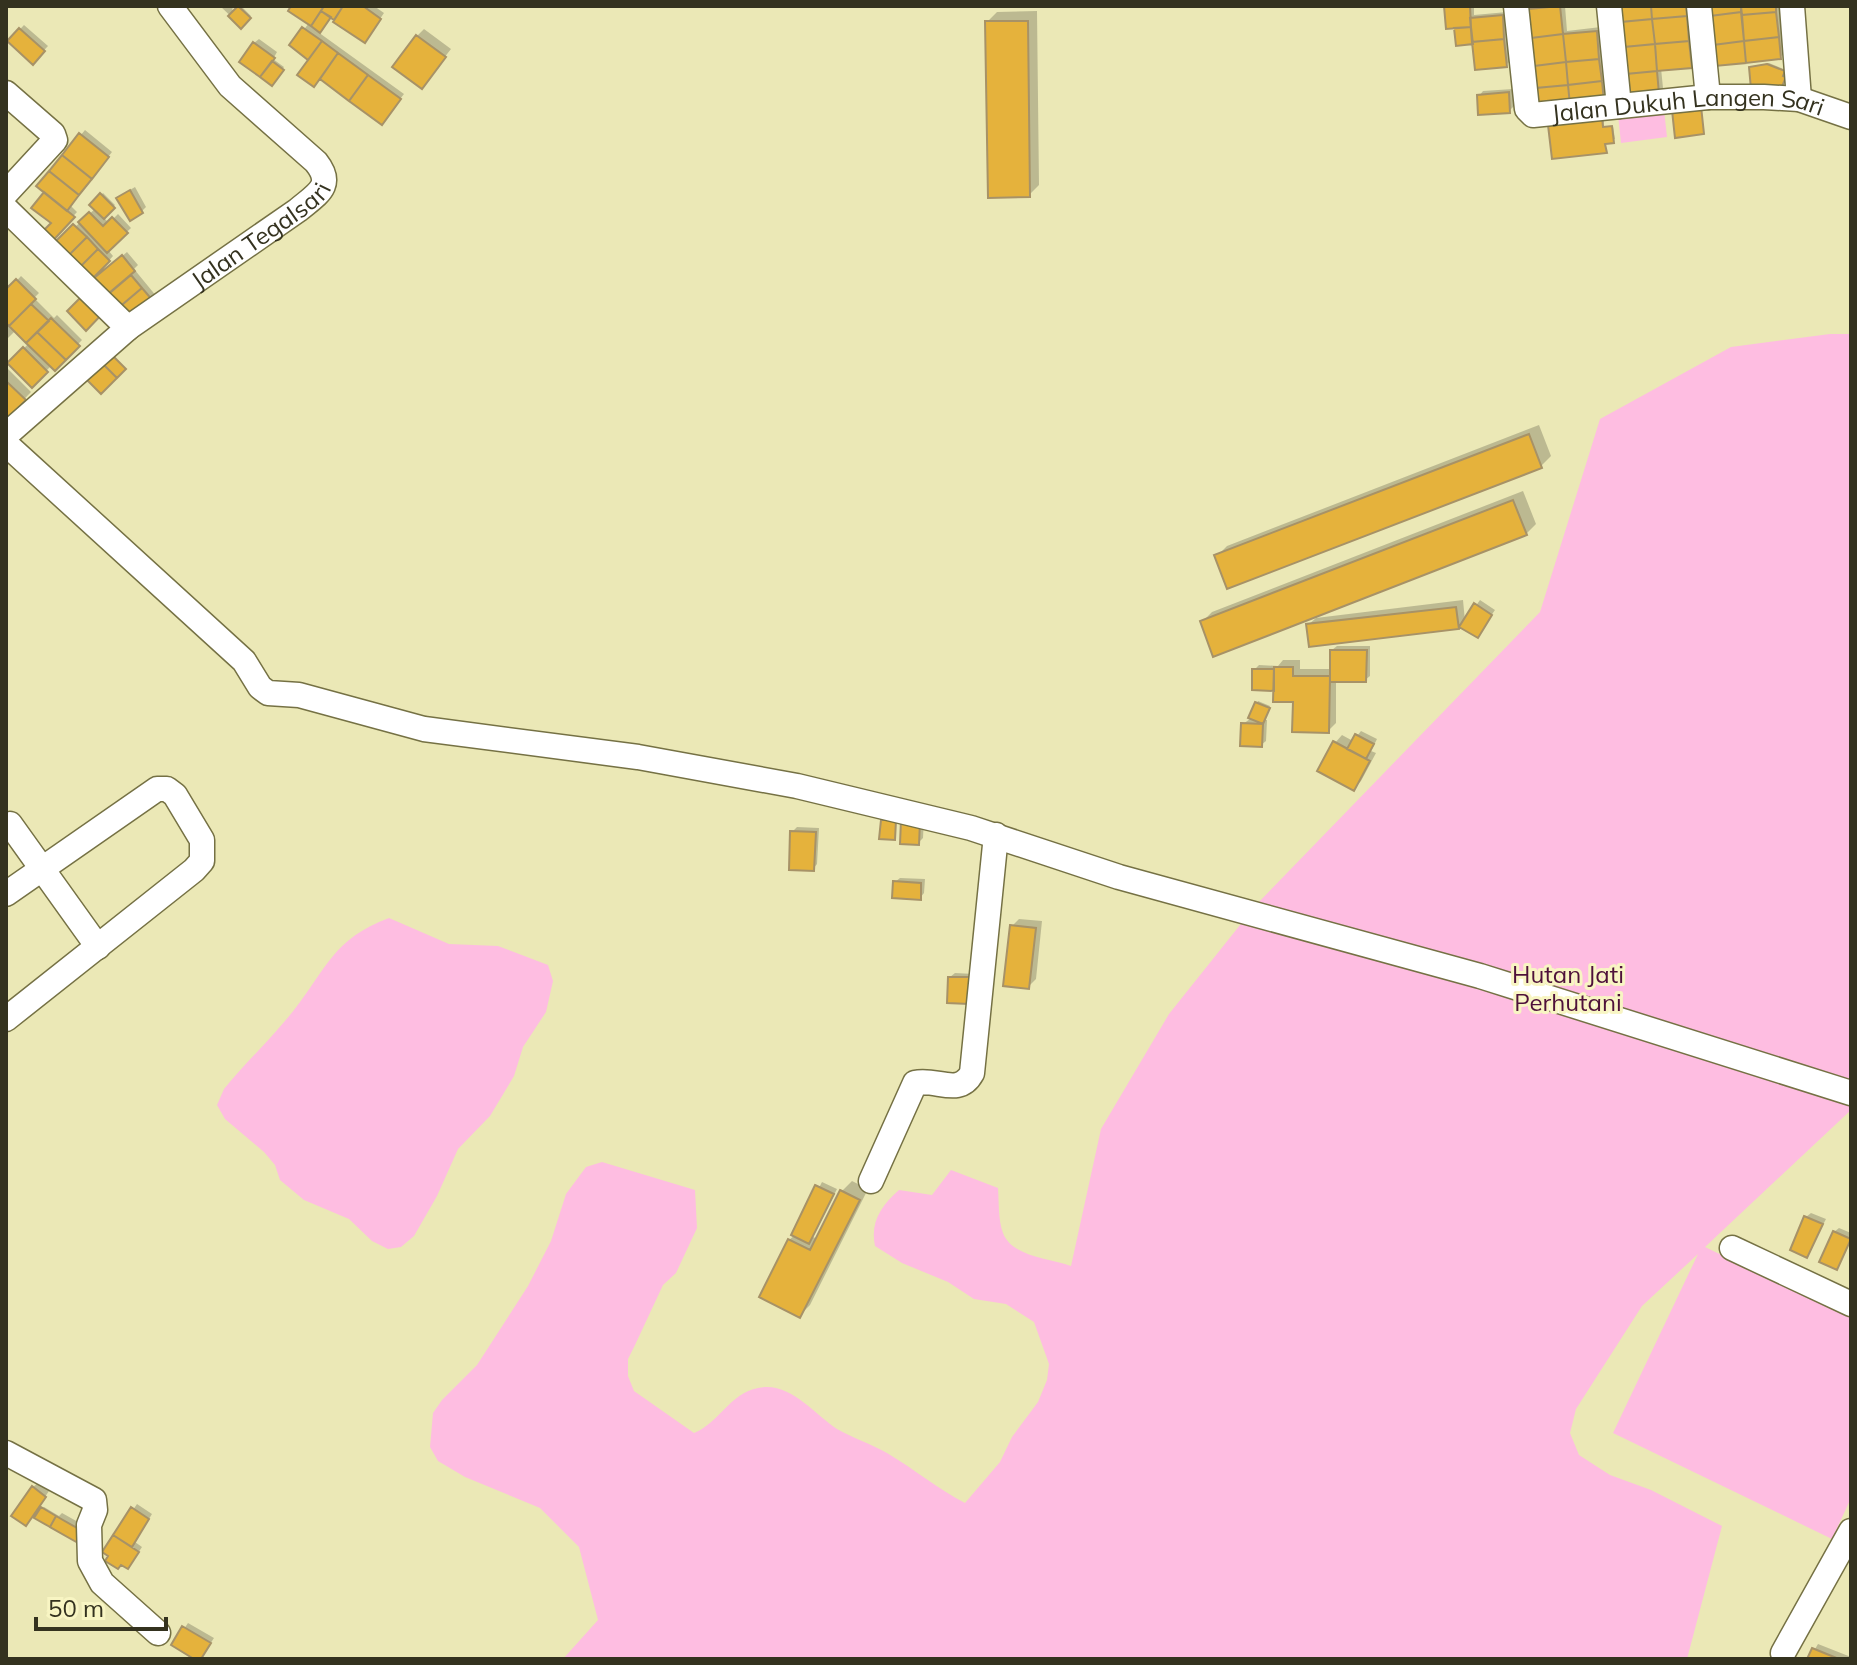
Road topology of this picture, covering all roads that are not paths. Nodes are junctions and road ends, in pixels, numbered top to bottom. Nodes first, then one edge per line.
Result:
1 (170, 6) edge
2 (1516, 6) edge
3 (1609, 6) edge
4 (1699, 6) edge
5 (1792, 6) edge
6 (7, 97) edge
7 (1708, 97) junction
8 (1799, 99) junction
9 (1619, 106) junction
10 (1851, 117) edge
11 (6, 193) edge
12 (6, 209) edge
13 (128, 328) junction
14 (6, 435) edge
15 (6, 444) edge
16 (10, 824) dead end
17 (996, 835) junction
18 (43, 871) junction
19 (6, 894) edge
20 (98, 947) junction
21 (6, 1019) edge
22 (1851, 1093) edge
23 (871, 1181) dead end
24 (1732, 1248) dead end
25 (1851, 1304) edge
26 (6, 1453) edge
27 (1851, 1531) edge
28 (158, 1633) dead end
29 (1783, 1653) dead end

1 - 13 street, Jalan Tegalsari
2 - 9 street, Jalan Dukuh Langen Sari
3 - 9 street
4 - 7 street
5 - 8 street
6 - 11 street
7 - 8 street, Jalan Dukuh Langen Sari
7 - 9 street, Jalan Dukuh Langen Sari
8 - 10 street, Jalan Dukuh Langen Sari
12 - 13 street
13 - 14 street, Jalan Tegalsari
15 - 17 street
16 - 18 street
17 - 22 street
17 - 23 street
18 - 19 street
18 - 20 street
18 - 20 street
20 - 21 street
24 - 25 street
26 - 28 street
27 - 29 street

